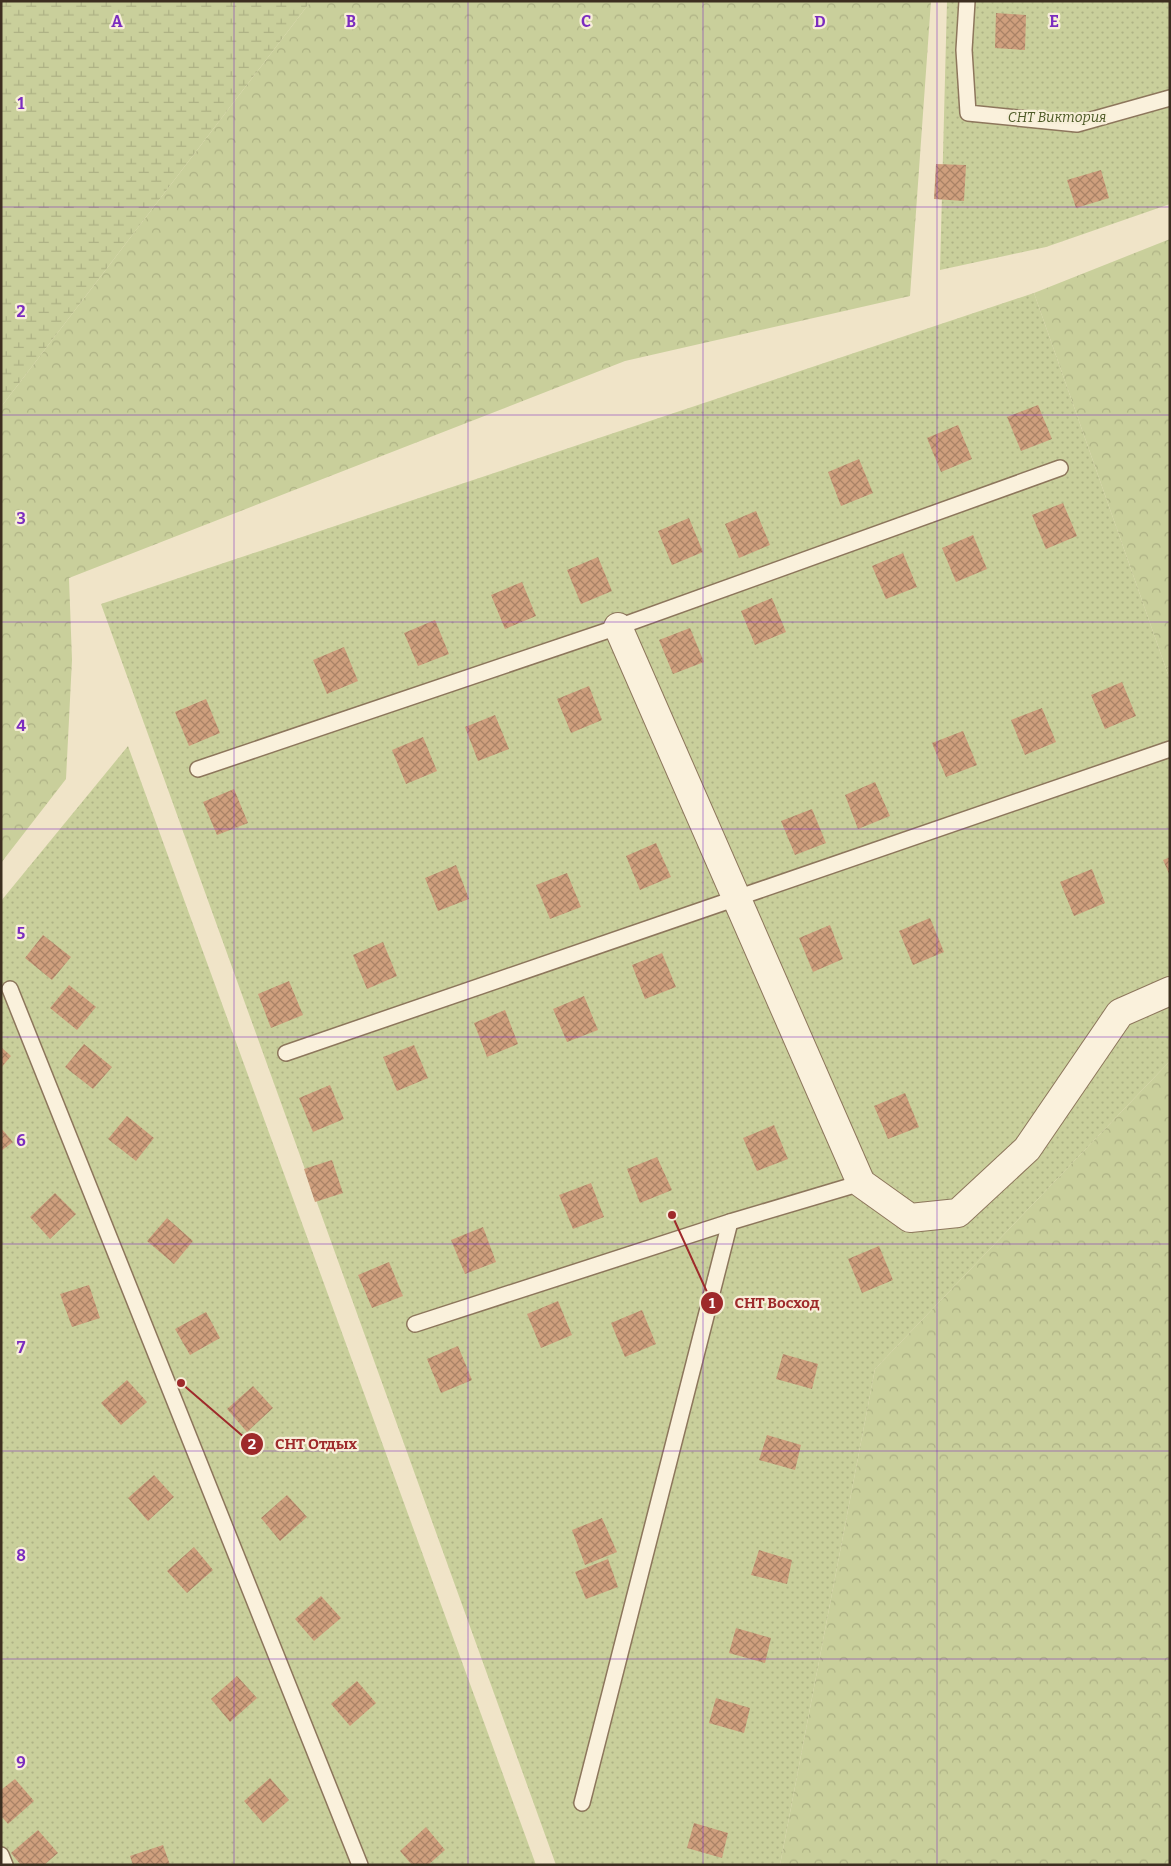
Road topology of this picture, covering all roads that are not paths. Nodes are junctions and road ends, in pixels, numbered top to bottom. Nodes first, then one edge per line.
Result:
1 (966, 1) edge
2 (1170, 98) edge
3 (1060, 468) dead end
4 (618, 627) junction
5 (1170, 749) edge
6 (198, 770) dead end
7 (736, 897) junction
8 (10, 989) dead end
9 (1170, 991) edge
10 (286, 1053) dead end
11 (861, 1183) junction
12 (730, 1222) junction
13 (415, 1324) dead end
14 (582, 1803) dead end
15 (1, 1855) edge
16 (5, 1865) edge
17 (360, 1865) edge

1 - 2 lane
3 - 4 lane
4 - 6 lane
4 - 7 street
5 - 7 lane
7 - 10 lane
7 - 11 street
8 - 17 lane
9 - 11 street
11 - 12 lane
12 - 13 lane
12 - 14 lane
15 - 16 lane

